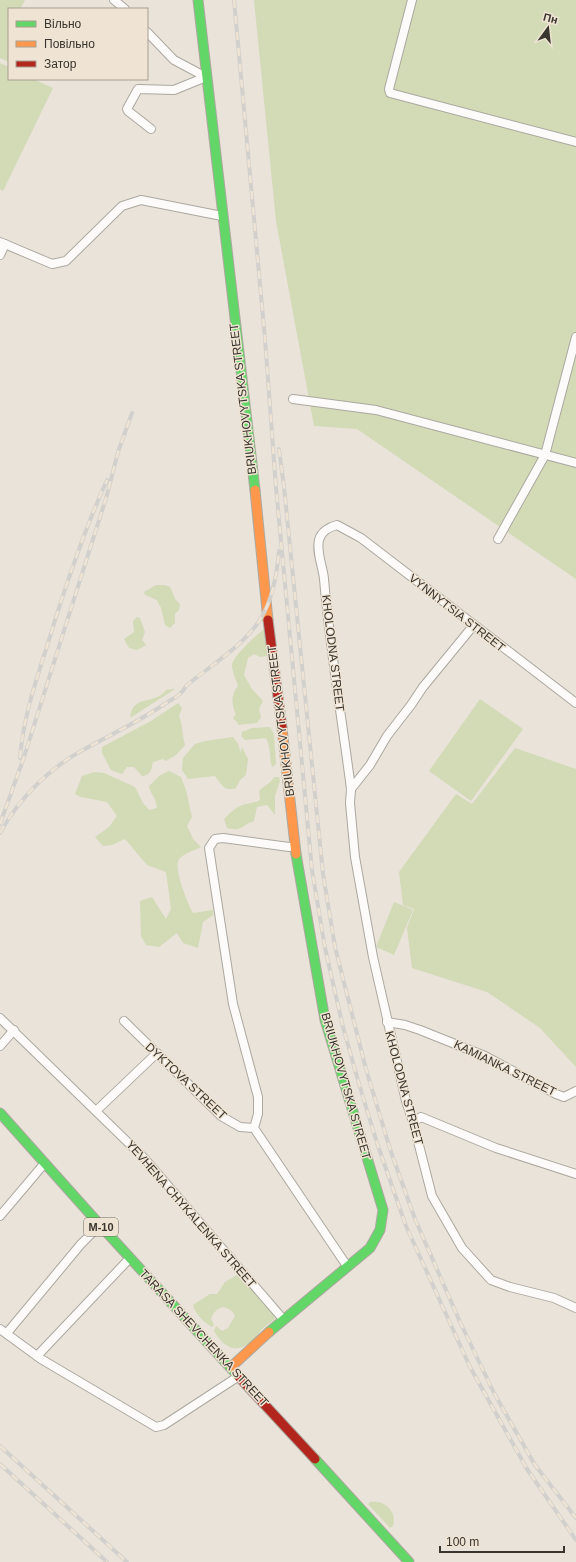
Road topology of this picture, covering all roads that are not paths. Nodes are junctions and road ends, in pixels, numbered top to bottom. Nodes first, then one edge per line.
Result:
1 (114, 0) edge
2 (198, 0) edge
3 (412, 0) edge
4 (124, 8) edge
5 (148, 33) edge
6 (206, 77) junction
7 (151, 129) dead end
8 (576, 142) edge
9 (222, 216) junction
10 (2, 243) edge
11 (0, 255) edge
12 (576, 337) edge
13 (293, 400) dead end
14 (546, 455) junction
15 (576, 463) edge
16 (337, 524) joint
17 (498, 539) dead end
18 (474, 626) junction
19 (576, 704) edge
20 (351, 790) junction
21 (296, 846) junction
22 (0, 1018) edge
23 (124, 1021) dead end
24 (387, 1022) junction
25 (14, 1030) junction
26 (0, 1046) edge
27 (157, 1053) junction
28 (576, 1092) edge
29 (96, 1111) junction
30 (0, 1113) edge
31 (413, 1122) junction
32 (254, 1128) junction
33 (44, 1164) junction
34 (576, 1174) edge
35 (0, 1216) edge
36 (100, 1225) junction
37 (130, 1258) junction
38 (347, 1266) junction
39 (576, 1308) edge
40 (283, 1319) junction
41 (4, 1331) edge
42 (37, 1356) junction
43 (231, 1367) junction
44 (239, 1376) junction
45 (409, 1562) edge

1 - 4 street
2 - 6 main road, BRIUKHOVYTSKA STREET
3 - 8 street
5 - 6 street
6 - 7 street
6 - 9 main road, BRIUKHOVYTSKA STREET
9 - 10 street
9 - 21 main road, BRIUKHOVYTSKA STREET
10 - 11 street
12 - 14 street
13 - 14 street
14 - 15 street
14 - 17 street
16 - 18 street, VYNNYTSIA STREET
16 - 20 street, KHOLODNA STREET
18 - 19 street, VYNNYTSIA STREET
18 - 20 street
20 - 24 street, KHOLODNA STREET
21 - 32 street
21 - 38 main road, BRIUKHOVYTSKA STREET
22 - 25 street, YEVHENA CHYKALENKA STREET
23 - 27 street, DYKTOVA STREET
24 - 28 street, KAMIANKA STREET
24 - 31 street, KHOLODNA STREET
25 - 26 street
25 - 29 street, YEVHENA CHYKALENKA STREET
27 - 29 street
27 - 32 street, DYKTOVA STREET
29 - 40 street, YEVHENA CHYKALENKA STREET
30 - 33 main road, TARASA SHEVCHENKA STREET / М-10
31 - 34 street
31 - 39 street, KHOLODNA STREET
32 - 38 street
33 - 35 street
33 - 36 main road, TARASA SHEVCHENKA STREET / М-10
36 - 37 main road, TARASA SHEVCHENKA STREET / М-10
36 - 41 street
37 - 42 street
37 - 43 main road, TARASA SHEVCHENKA STREET / М-10
38 - 40 main road, BRIUKHOVYTSKA STREET
40 - 43 main road, BRIUKHOVYTSKA STREET
41 - 42 street
42 - 44 street
43 - 44 main road, TARASA SHEVCHENKA STREET / М-10
44 - 45 main road, TARASA SHEVCHENKA STREET / М-10

